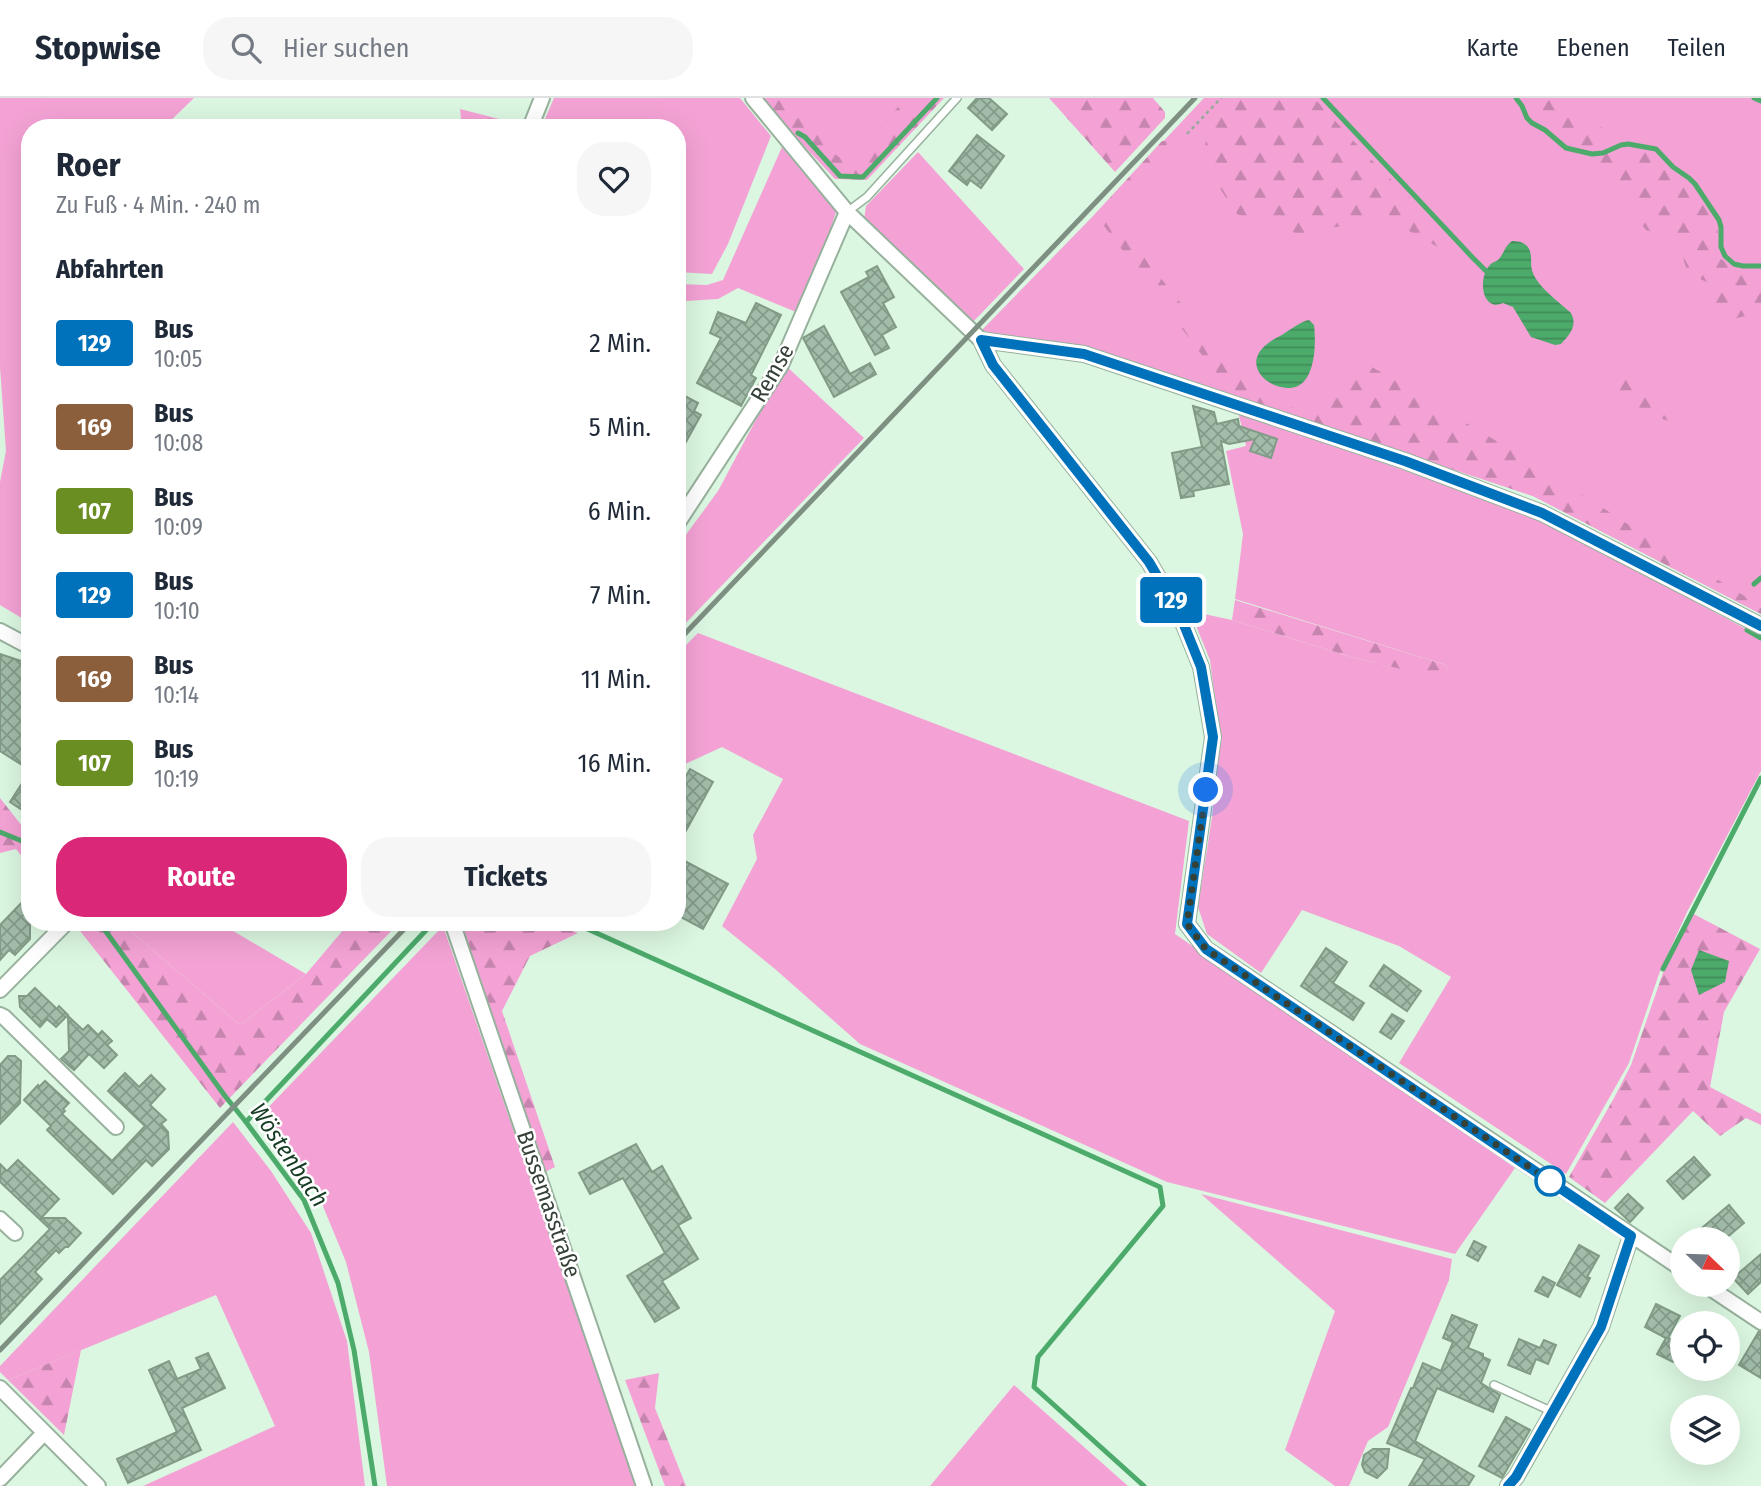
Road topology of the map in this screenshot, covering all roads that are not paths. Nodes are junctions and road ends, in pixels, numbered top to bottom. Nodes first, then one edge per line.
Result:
1 (542, 98) edge
2 (753, 98) edge
3 (957, 98) edge
4 (534, 119) edge
5 (847, 212) junction
6 (981, 340) junction
7 (686, 510) edge
8 (1761, 626) edge
9 (0, 631) edge
10 (21, 642) edge
11 (58, 931) edge
12 (455, 931) edge
13 (0, 990) edge
14 (0, 1015) edge
15 (116, 1128) dead end
16 (0, 1219) edge
17 (15, 1233) dead end
18 (1631, 1236) junction
19 (1670, 1261) edge
20 (1724, 1297) edge
21 (1761, 1322) edge
22 (1494, 1385) dead end
23 (0, 1388) edge
24 (1553, 1412) junction
25 (44, 1433) junction
26 (0, 1479) edge
27 (98, 1486) edge
28 (645, 1486) edge
29 (1508, 1486) edge

1 - 4 street
2 - 5 street
3 - 5 lane, Remse
5 - 6 street
5 - 7 street, Remse
6 - 8 street
6 - 18 street
9 - 10 street
11 - 13 street
12 - 28 street, Bussemasstraße
14 - 15 street
16 - 17 street
18 - 19 street
18 - 24 street
20 - 21 street
22 - 24 lane
23 - 25 street
24 - 29 street
25 - 26 street
25 - 27 street

